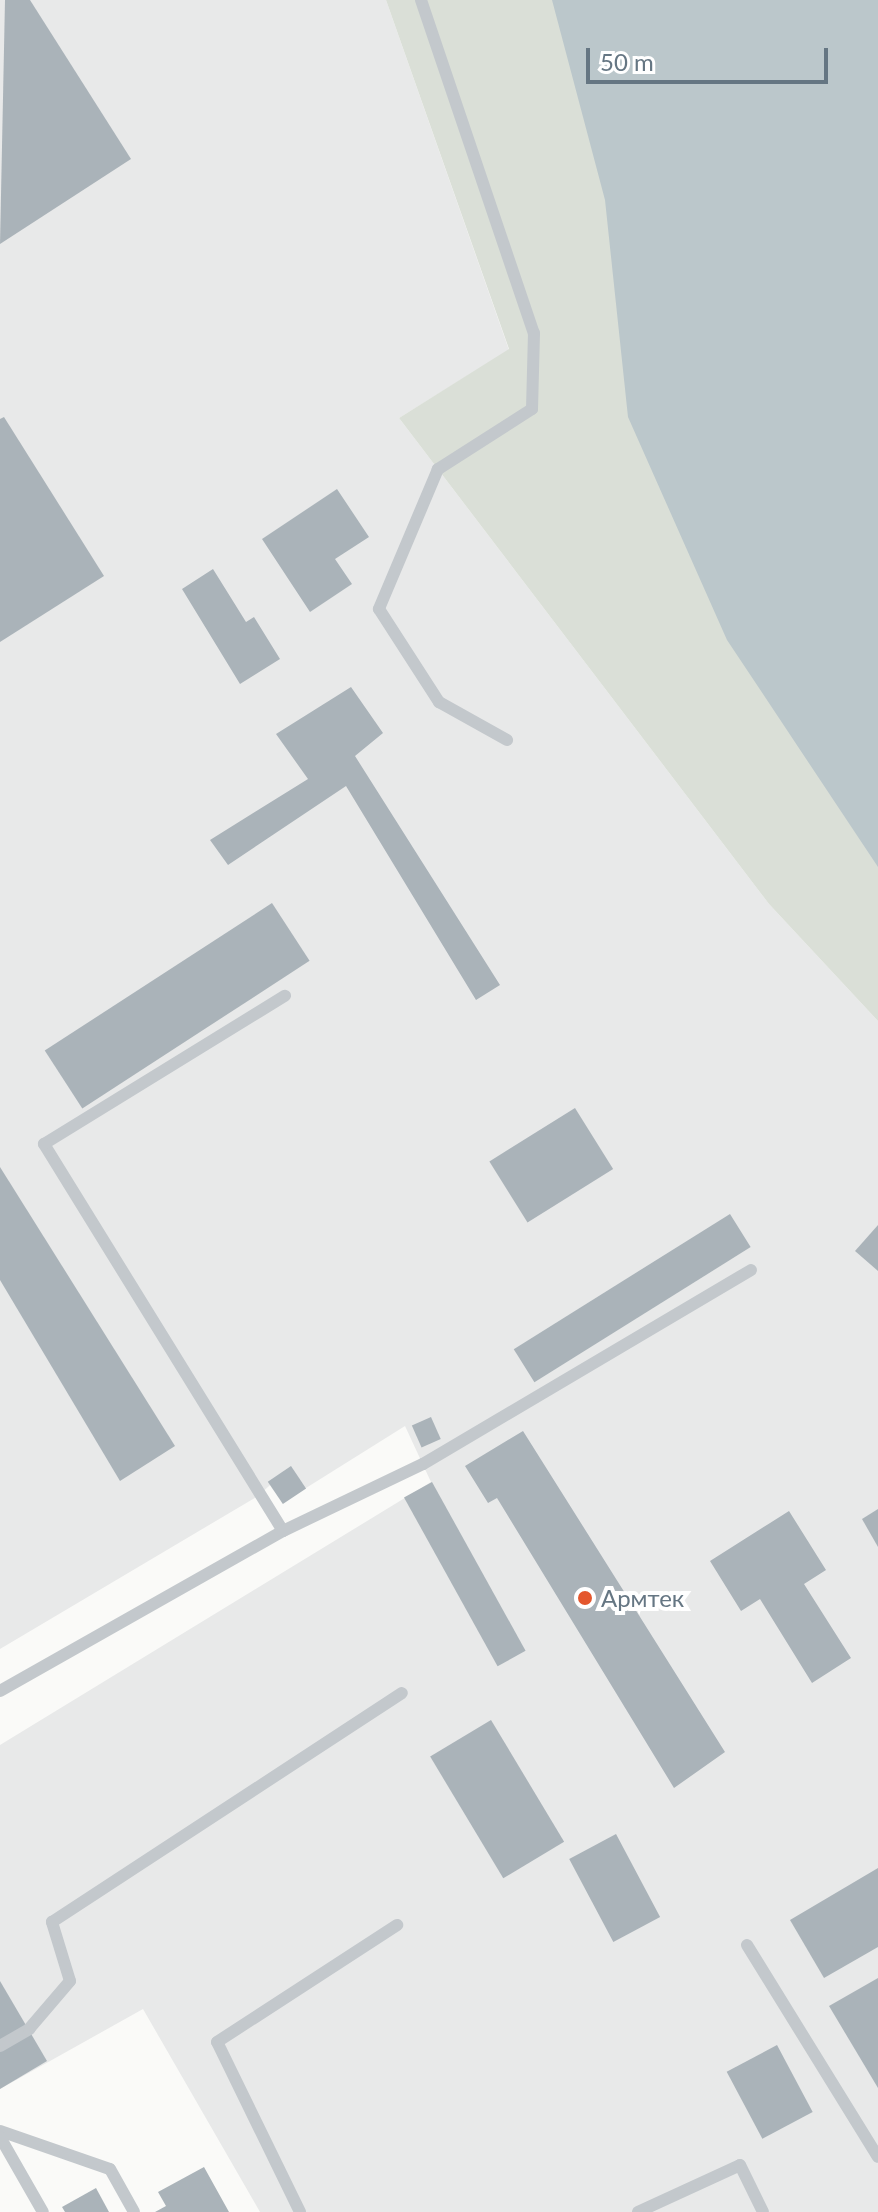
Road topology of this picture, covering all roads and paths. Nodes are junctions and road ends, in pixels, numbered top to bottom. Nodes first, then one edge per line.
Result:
1 (421, 0) edge
2 (507, 740) dead end
3 (285, 996) dead end
4 (751, 1270) dead end
5 (283, 1531) junction
6 (0, 1691) edge
7 (402, 1693) dead end
8 (397, 1925) dead end
9 (747, 1945) dead end
10 (0, 2046) edge
11 (0, 2134) edge
12 (878, 2157) edge
13 (43, 2212) edge
14 (134, 2212) edge
15 (300, 2212) edge
16 (638, 2212) edge
17 (763, 2212) edge

1 - 2 lane
3 - 5 lane
4 - 5 lane
5 - 6 lane
7 - 10 lane
8 - 15 lane
9 - 12 lane
11 - 13 lane
11 - 14 lane
16 - 17 lane

